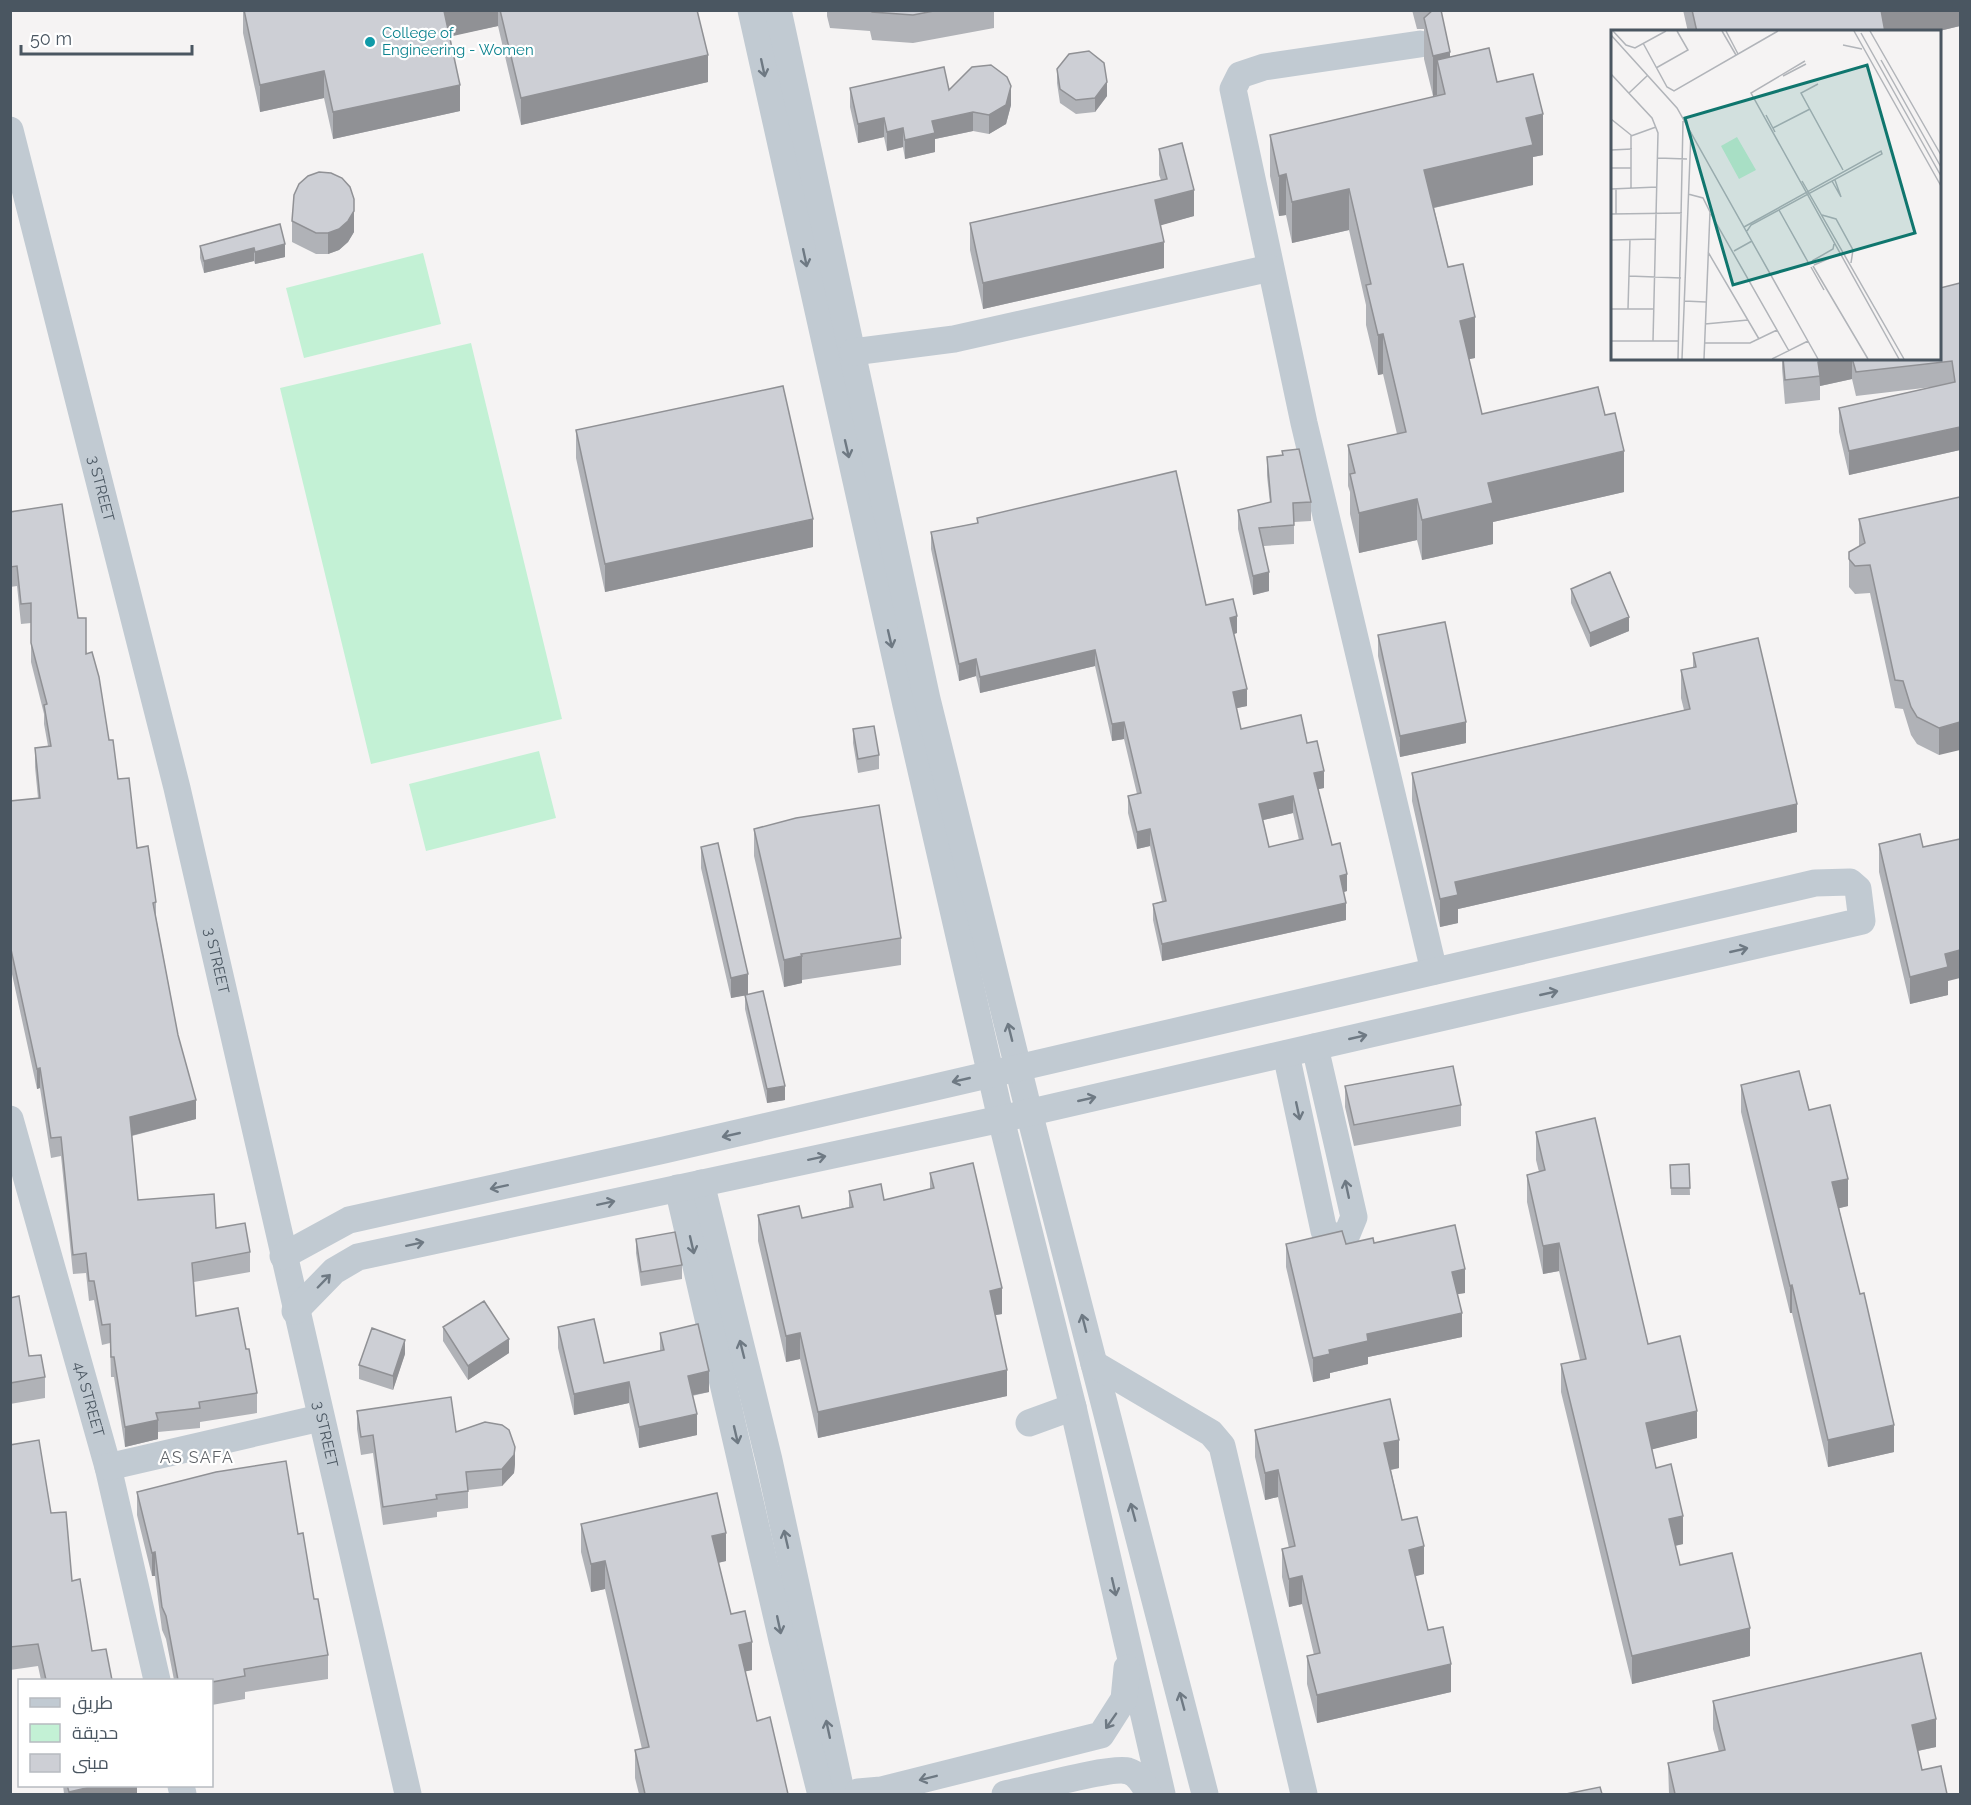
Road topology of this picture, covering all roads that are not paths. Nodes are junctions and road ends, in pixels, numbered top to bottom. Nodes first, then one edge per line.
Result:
1 (751, 10) edge
2 (778, 10) edge
3 (1420, 44) dead end
4 (13, 152) edge
5 (1263, 270) junction
6 (847, 368) junction
7 (916, 702) junction
8 (1434, 971) junction
9 (1316, 1047) junction
10 (1286, 1054) junction
11 (1018, 1068) junction
12 (990, 1073) junction
13 (1029, 1112) junction
14 (10, 1119) edge
15 (1001, 1119) junction
16 (763, 1127) junction
17 (771, 1168) junction
18 (530, 1180) junction
19 (690, 1185) junction
20 (541, 1218) junction
21 (349, 1220) junction
22 (283, 1256) junction
23 (358, 1257) junction
24 (295, 1311) junction
25 (1094, 1364) junction
26 (1073, 1407) junction
27 (320, 1418) junction
28 (1029, 1423) dead end
29 (108, 1467) junction
30 (1128, 1646) junction
31 (157, 1679) edge
32 (839, 1792) edge
33 (408, 1794) edge
34 (1005, 1794) edge
35 (1149, 1794) edge
36 (1162, 1794) edge
37 (1205, 1794) edge
38 (1304, 1794) edge

1 -> 6 street
2 - 6 street
3 - 5 street
4 - 22 street, 3 STREET
5 - 6 street
5 - 8 street
6 - 7 street
11 -> 7 street
7 - 12 street
9 -> 8 street
8 - 11 street
9 - 10 street
10 -> 9 street
13 -> 10 street
11 - 12 street
11 - 13 street
12 - 15 street
12 -> 16 street
13 - 15 street
25 -> 13 street
14 - 29 street, 4A STREET
17 -> 15 street
15 - 26 street
16 - 17 street
16 -> 18 street
17 - 19 street
18 - 20 street
18 -> 21 street
20 -> 19 street
19 - 32 street
23 -> 20 street
21 - 22 street
21 - 23 street
22 - 24 street, 3 STREET
24 -> 23 street
24 - 27 street, 3 STREET
37 -> 25 street
25 - 38 street
26 - 28 street
26 -> 30 street
27 - 29 street
27 - 33 street, 3 STREET
29 - 31 street, 4A STREET
30 -> 32 street
30 - 36 street
34 - 35 street

